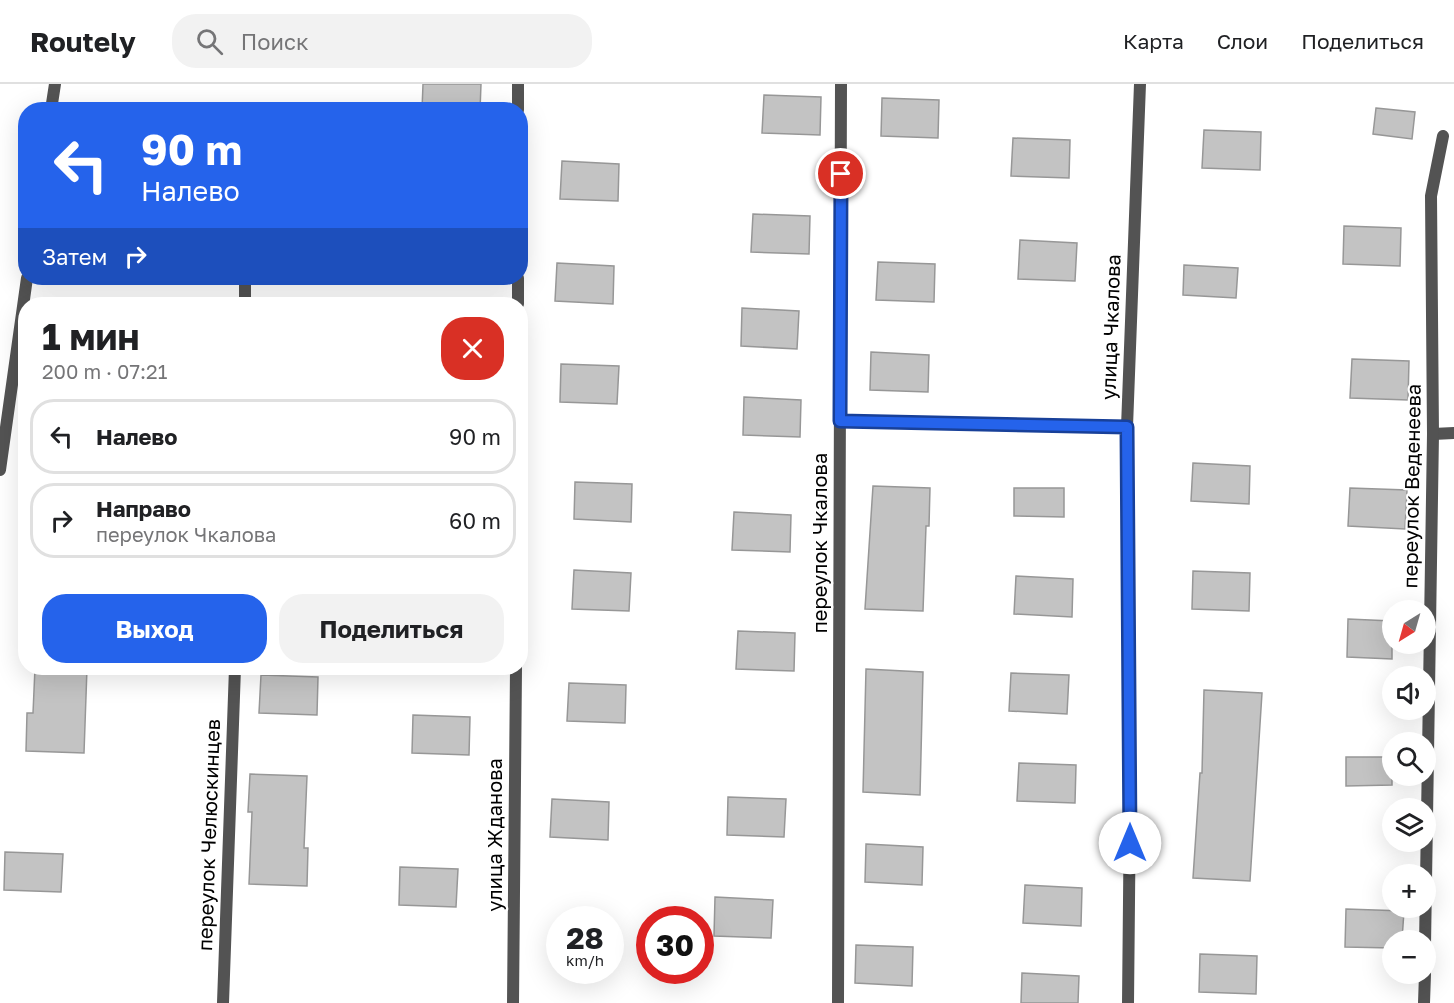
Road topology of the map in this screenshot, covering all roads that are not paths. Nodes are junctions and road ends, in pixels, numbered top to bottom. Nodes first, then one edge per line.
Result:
1 (55, 84) edge
2 (518, 84) edge
3 (841, 84) edge
4 (1140, 84) edge
5 (52, 102) edge
6 (518, 102) edge
7 (1443, 136) dead end
8 (18, 342) edge
9 (840, 421) junction
10 (1127, 427) junction
11 (1454, 433) edge
12 (1433, 435) junction
13 (0, 470) edge
14 (234, 675) edge
15 (516, 675) edge
16 (1425, 930) edge
17 (1425, 984) edge
18 (223, 1003) edge
19 (513, 1003) edge
20 (838, 1003) edge
21 (1128, 1003) edge
22 (1424, 1003) edge

1 - 5 street
2 - 6 street
3 - 9 street, переулок Чкалова
4 - 10 street, улица Чкалова
7 - 12 street, переулок Веденеева
8 - 13 street
9 - 10 street
9 - 20 street, переулок Чкалова
10 - 21 street, улица Чкалова
11 - 12 street
12 - 16 street, переулок Веденеева
14 - 18 street, переулок Челюскинцев
15 - 19 street, улица Жданова
17 - 22 street

